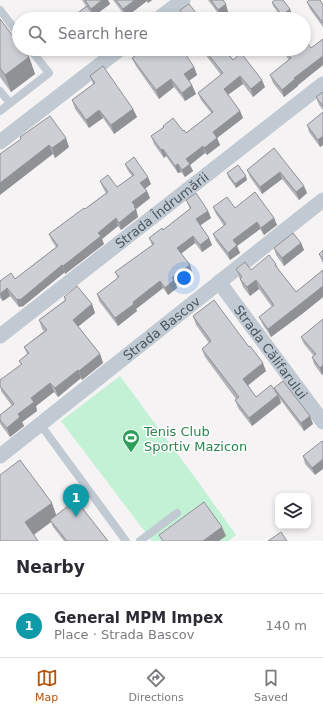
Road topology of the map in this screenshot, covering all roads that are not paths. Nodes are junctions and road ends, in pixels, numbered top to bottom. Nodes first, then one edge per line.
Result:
1 (183, 0) edge
2 (0, 10) edge
3 (167, 12) edge
4 (12, 26) edge
5 (35, 56) edge
6 (111, 56) edge
7 (323, 84) edge
8 (0, 91) edge
9 (10, 103) junction
10 (0, 111) edge
11 (0, 142) edge
12 (323, 200) edge
13 (219, 282) junction
14 (0, 336) edge
15 (323, 422) edge
16 (40, 424) junction
17 (0, 456) edge
18 (177, 514) dead end
19 (126, 541) edge
20 (140, 541) edge

1 - 3 street
2 - 4 lane
5 - 9 lane
6 - 11 street
7 - 14 street, Strada Îndrumării
8 - 9 lane
9 - 10 lane
12 - 13 street, Strada Bascov
13 - 15 street, Strada Călifarului
13 - 16 street, Strada Bascov
16 - 17 street, Strada Bascov
16 - 19 lane
18 - 20 lane

